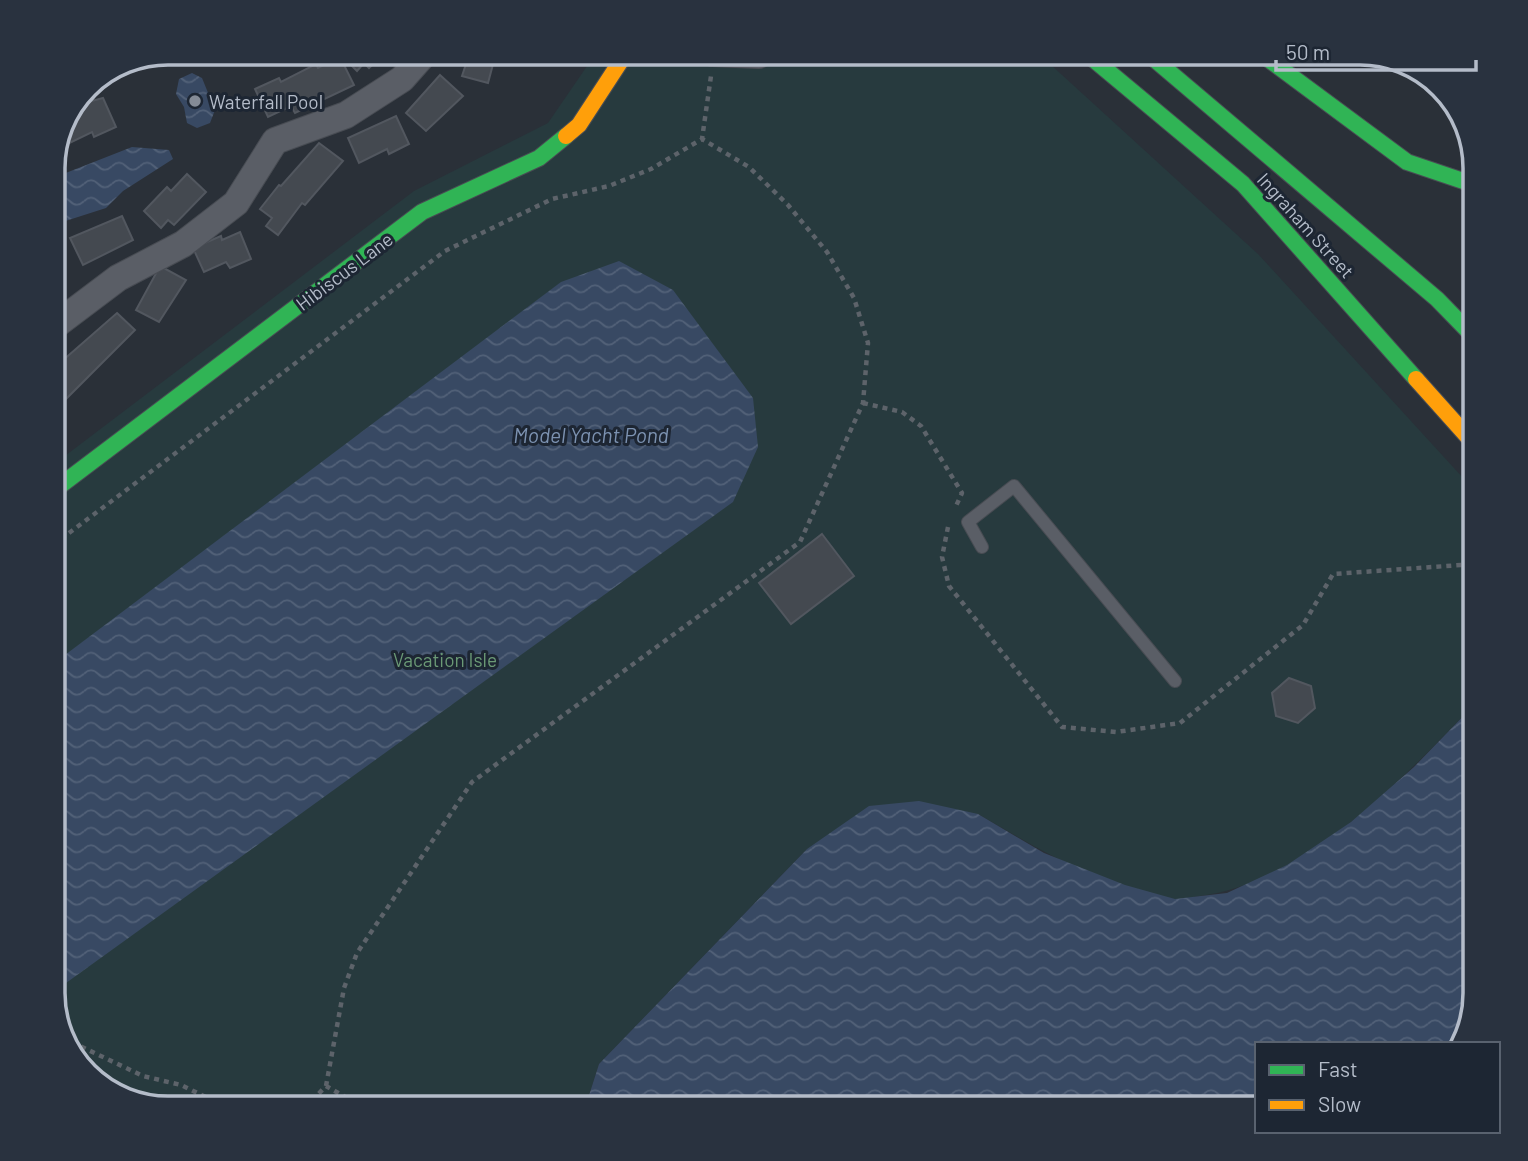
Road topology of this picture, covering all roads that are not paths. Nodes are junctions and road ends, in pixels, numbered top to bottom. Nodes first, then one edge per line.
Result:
1 (414, 65) edge
2 (618, 65) edge
3 (1101, 65) edge
4 (1162, 65) edge
5 (1277, 65) edge
6 (1463, 181) edge
7 (65, 318) edge
8 (1463, 326) edge
9 (1463, 432) edge
10 (65, 482) edge
11 (982, 547) dead end
12 (1175, 681) dead end

1 - 7 street
2 - 10 main road, Hibiscus Lane
3 - 9 main road, Ingraham Street
4 - 8 main road, Ingraham Street
5 - 6 main road
11 - 12 lane

